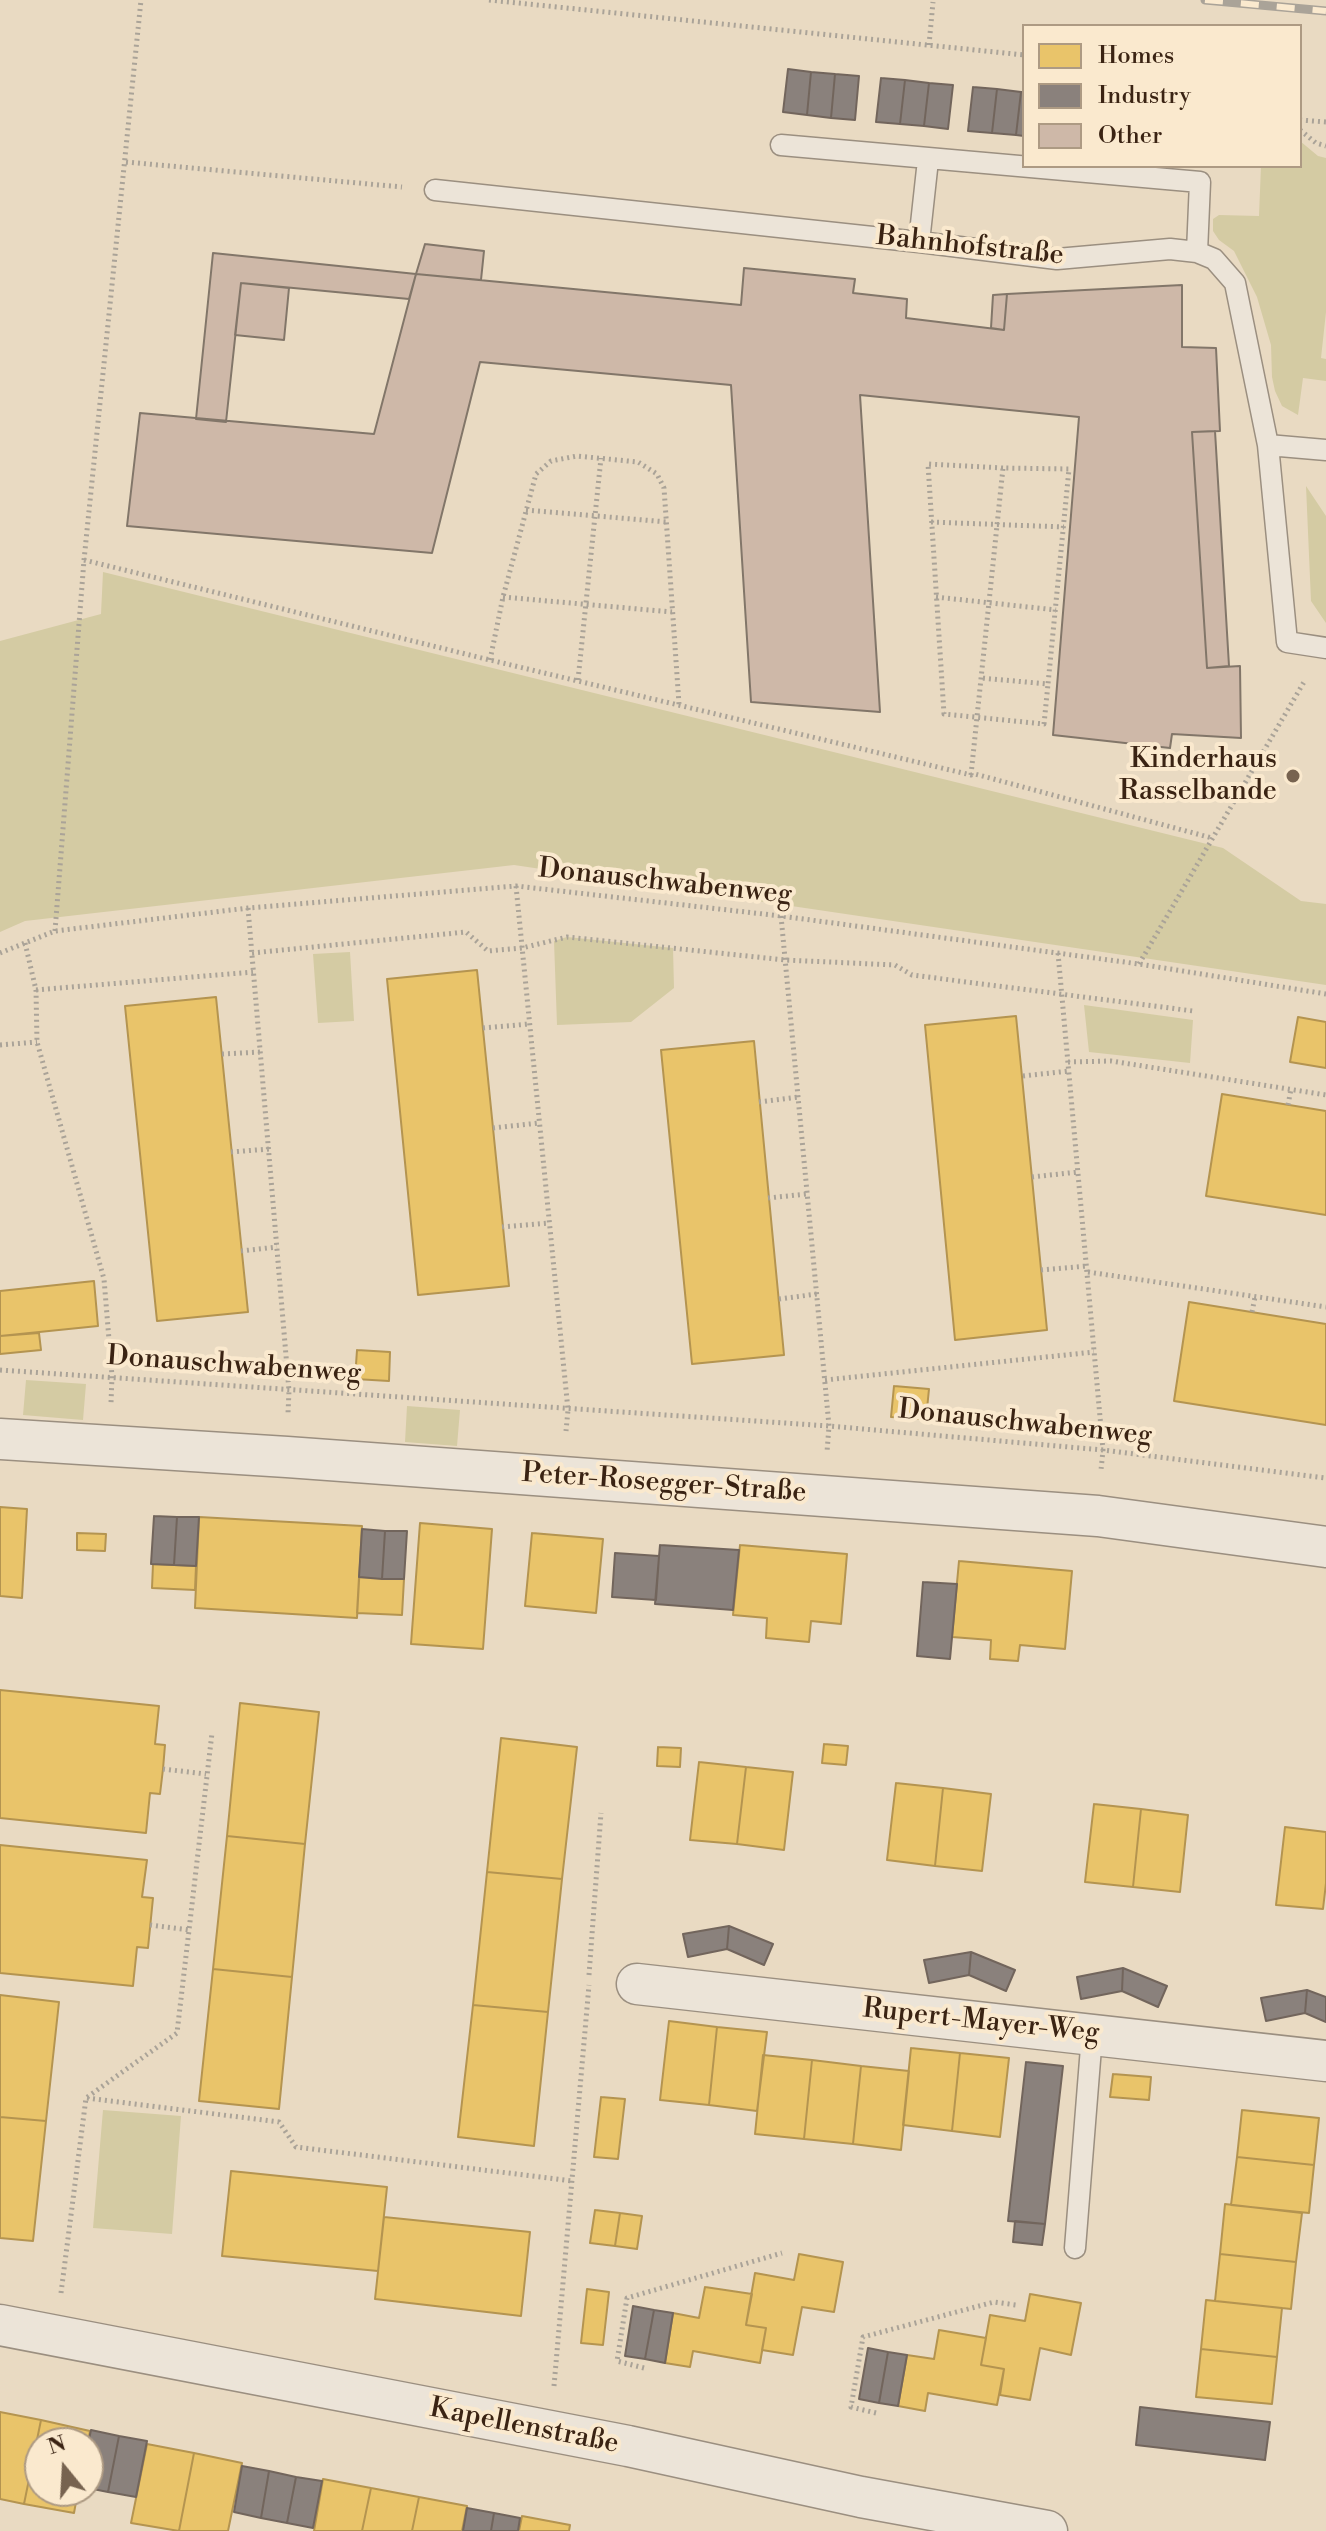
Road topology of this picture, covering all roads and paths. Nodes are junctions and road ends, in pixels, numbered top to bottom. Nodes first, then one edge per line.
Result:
1 (141, 0) edge
2 (489, 0) edge
3 (933, 2) dead end
4 (929, 45) junction
5 (1022, 55) edge
6 (1302, 120) edge
7 (1326, 122) edge
8 (1302, 132) edge
9 (781, 145) dead end
10 (1326, 146) edge
11 (928, 160) junction
12 (126, 162) junction
13 (1022, 168) edge
14 (1027, 168) edge
15 (435, 190) joint
16 (919, 242) junction
17 (1197, 252) junction
18 (1268, 445) junction
19 (1326, 450) edge
20 (601, 458) junction
21 (1003, 468) junction
22 (526, 510) junction
23 (595, 515) junction
24 (667, 522) junction
25 (931, 522) junction
26 (997, 524) junction
27 (1064, 527) junction
28 (84, 560) junction
29 (503, 597) junction
30 (936, 597) junction
31 (989, 602) junction
32 (588, 603) junction
33 (1056, 610) junction
34 (672, 612) junction
35 (1325, 648) edge
36 (490, 660) junction
37 (981, 678) junction
38 (578, 680) junction
39 (1048, 684) junction
40 (679, 704) junction
41 (977, 717) junction
42 (971, 775) junction
43 (1212, 838) junction
44 (516, 886) junction
45 (248, 908) junction
46 (781, 916) junction
47 (55, 931) junction
48 (25, 943) junction
49 (522, 948) junction
50 (0, 953) edge
51 (252, 953) junction
52 (1058, 953) junction
53 (785, 960) junction
54 (1139, 964) junction
55 (253, 972) junction
56 (36, 990) junction
57 (1062, 994) junction
58 (1326, 994) edge
59 (1193, 1011) dead end
60 (529, 1024) junction
61 (483, 1028) dead end
62 (37, 1042) junction
63 (0, 1045) edge
64 (261, 1052) junction
65 (222, 1054) dead end
66 (1068, 1062) junction
67 (1069, 1071) junction
68 (1023, 1076) dead end
69 (1291, 1089) junction
70 (1326, 1095) edge
71 (798, 1097) junction
72 (759, 1102) dead end
73 (1288, 1105) dead end
74 (539, 1123) junction
75 (493, 1128) dead end
76 (269, 1149) junction
77 (231, 1152) dead end
78 (1078, 1172) junction
79 (1032, 1177) dead end
80 (807, 1194) junction
81 (768, 1198) dead end
82 (549, 1223) junction
83 (502, 1227) dead end
84 (277, 1247) junction
85 (241, 1251) dead end
86 (1087, 1269) junction
87 (1041, 1270) dead end
88 (817, 1294) junction
89 (1255, 1297) junction
90 (779, 1299) dead end
91 (1326, 1307) edge
92 (1252, 1312) dead end
93 (1095, 1352) junction
94 (0, 1370) edge
95 (112, 1376) junction
96 (825, 1380) junction
97 (289, 1391) junction
98 (568, 1410) junction
99 (829, 1426) junction
100 (0, 1439) edge
101 (110, 1447) junction
102 (1103, 1450) junction
103 (287, 1457) junction
104 (563, 1478) junction
105 (1326, 1478) edge
106 (825, 1495) junction
107 (1098, 1516) junction
108 (1326, 1547) edge
109 (212, 1733) dead end
110 (163, 1769) dead end
111 (206, 1774) junction
112 (601, 1813) dead end
113 (150, 1925) dead end
114 (189, 1930) junction
115 (637, 1984) dead end
116 (1092, 2035) junction
117 (1326, 2061) edge
118 (86, 2098) junction
119 (573, 2181) junction
120 (1075, 2248) dead end
121 (782, 2253) dead end
122 (1016, 2305) dead end
123 (0, 2325) edge
124 (55, 2335) junction
125 (644, 2368) dead end
126 (876, 2413) dead end
127 (550, 2433) junction
128 (1047, 2531) edge

1 - 12 path
2 - 4 path
3 - 4 path
4 - 5 path
6 - 7 path
8 - 10 path
9 - 11 lane
11 - 13 lane
11 - 16 lane
12 - 15 path
12 - 28 path
14 - 17 lane
15 - 16 lane, Bahnhofstraße
16 - 17 lane, Bahnhofstraße
17 - 18 lane
18 - 19 lane
18 - 35 lane
20 - 22 path
20 - 23 path
20 - 24 path
21 - 25 path
21 - 26 path
21 - 27 path
22 - 23 path
22 - 29 path
23 - 24 path
23 - 32 path
24 - 34 path
25 - 26 path
25 - 30 path
26 - 27 path
26 - 31 path
27 - 33 path
28 - 36 path
28 - 47 path
29 - 32 path
29 - 36 path
30 - 31 path
30 - 41 path
31 - 33 path
31 - 37 path
32 - 34 path
32 - 38 path
33 - 39 path
34 - 40 path
35 - 43 path
36 - 38 path
37 - 39 path
37 - 41 path
38 - 40 path
39 - 41 path
40 - 42 path
41 - 42 path
42 - 43 path
43 - 54 path
44 - 45 path, Donauschwabenweg
44 - 46 path, Donauschwabenweg
44 - 49 path
45 - 47 path, Donauschwabenweg
45 - 51 path
46 - 52 path, Donauschwabenweg
46 - 53 path
47 - 48 path, Donauschwabenweg
48 - 50 path, Donauschwabenweg
48 - 56 path
49 - 51 path
49 - 53 path
49 - 60 path
51 - 55 path
52 - 54 path, Donauschwabenweg
52 - 57 path
53 - 57 path
53 - 71 path
54 - 58 path, Donauschwabenweg
55 - 56 path
55 - 64 path
56 - 62 path
57 - 59 path
57 - 66 path
60 - 61 path
60 - 74 path
62 - 63 path
62 - 95 path
64 - 65 path
64 - 76 path
66 - 67 path
66 - 69 path
67 - 68 path
67 - 78 path
69 - 70 path
69 - 73 path
71 - 72 path
71 - 80 path
74 - 75 path
74 - 82 path
76 - 77 path
76 - 84 path
78 - 79 path
78 - 86 path
80 - 81 path
80 - 88 path
82 - 83 path
82 - 98 path
84 - 85 path
84 - 97 path
86 - 87 path
86 - 89 path
86 - 93 path
88 - 90 path
88 - 96 path
89 - 91 path
89 - 92 path
93 - 96 path
93 - 102 path
94 - 95 path, Donauschwabenweg
95 - 97 path, Donauschwabenweg
95 - 101 path
96 - 99 path
97 - 98 path, Donauschwabenweg
97 - 103 path
98 - 99 path, Donauschwabenweg
98 - 104 path
99 - 102 path, Donauschwabenweg
99 - 106 path
100 - 101 street, Peter-Rosegger-Straße
101 - 103 street, Peter-Rosegger-Straße
102 - 105 path, Donauschwabenweg
102 - 107 path
103 - 104 street, Peter-Rosegger-Straße
104 - 106 street, Peter-Rosegger-Straße
106 - 107 street, Peter-Rosegger-Straße
107 - 108 street, Peter-Rosegger-Straße
109 - 111 path
110 - 111 path
111 - 114 path
112 - 119 path
113 - 114 path
114 - 118 path
115 - 116 street, Rupert-Mayer-Weg
116 - 117 street, Rupert-Mayer-Weg
116 - 120 lane
118 - 119 path
118 - 124 path
119 - 127 path
121 - 125 path
122 - 126 path
123 - 124 street, Kapellenstraße
124 - 127 street, Kapellenstraße
127 - 128 street, Kapellenstraße

